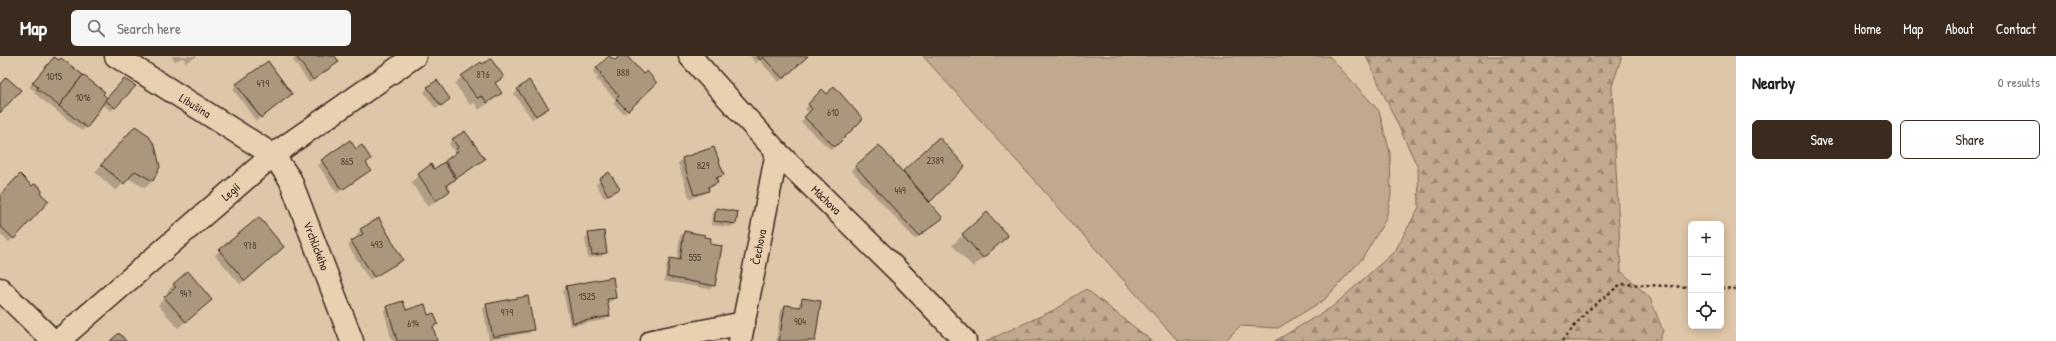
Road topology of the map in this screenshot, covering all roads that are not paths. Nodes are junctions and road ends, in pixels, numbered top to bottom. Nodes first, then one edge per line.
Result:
1 (116, 56) edge
2 (415, 56) edge
3 (690, 56) edge
4 (777, 152) junction
5 (274, 155) junction
6 (0, 289) edge
7 (742, 332) edge
8 (53, 341) edge
9 (58, 341) edge
10 (352, 341) edge
11 (652, 341) edge
12 (965, 341) edge

1 - 5 street, Libušina
2 - 5 street, Legií
3 - 4 street, Máchova
4 - 7 street, Čechova
4 - 12 street, Máchova
5 - 9 street, Legií
5 - 10 street, Vrchlického
6 - 8 street
7 - 11 street

